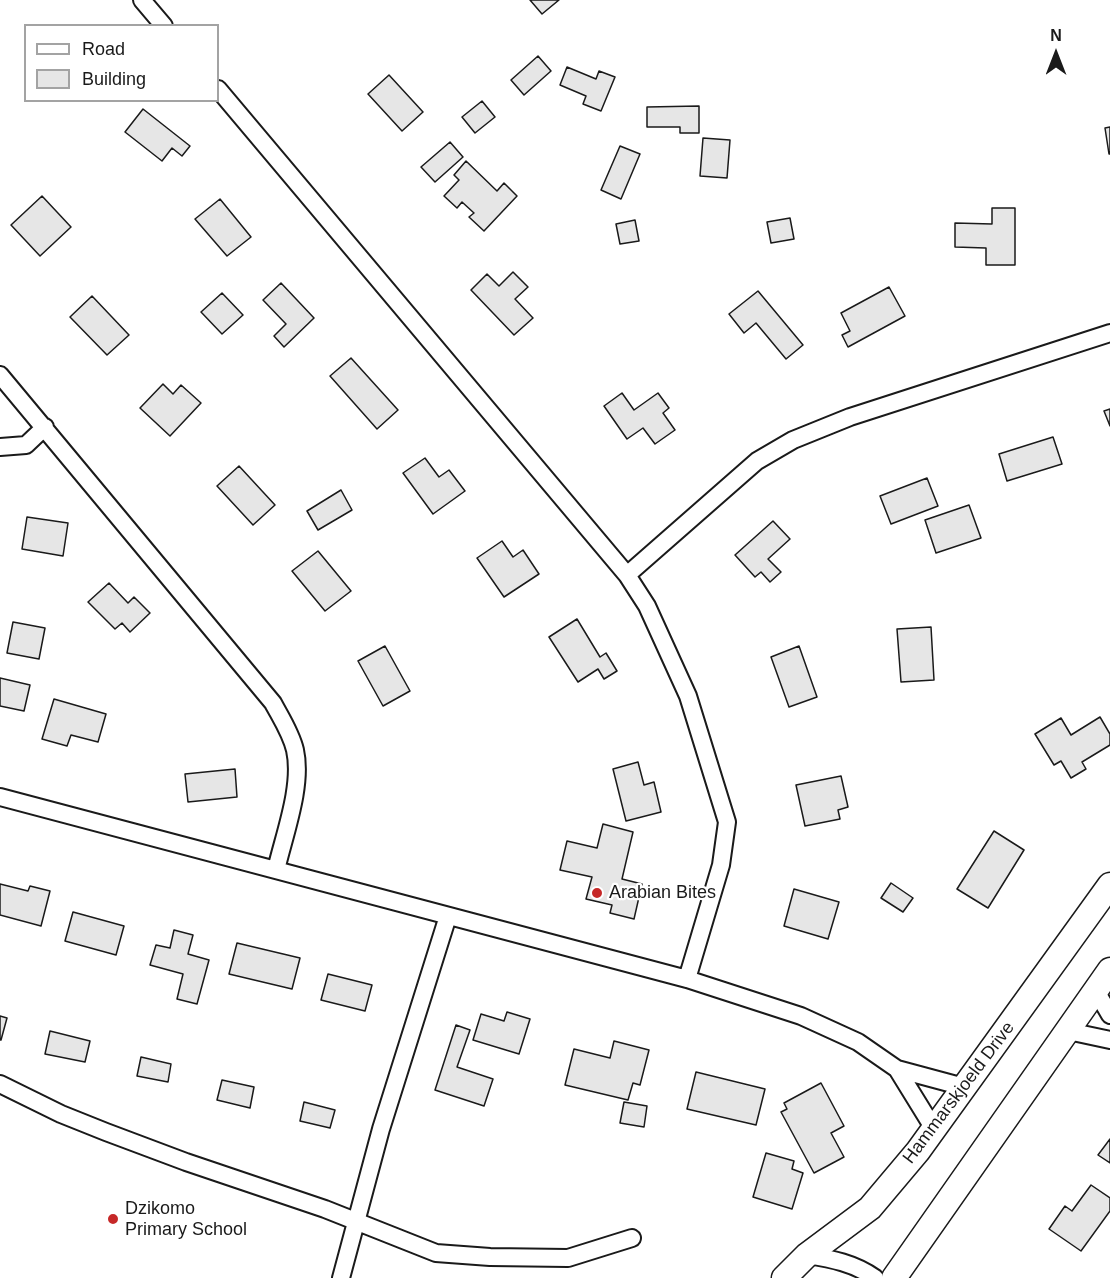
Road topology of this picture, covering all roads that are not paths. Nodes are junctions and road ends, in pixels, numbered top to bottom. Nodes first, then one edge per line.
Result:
1 (142, 0) edge
2 (162, 24) edge
3 (219, 90) edge
4 (1110, 333) edge
5 (0, 375) edge
6 (45, 428) junction
7 (0, 447) edge
8 (627, 575) junction
9 (0, 797) edge
10 (276, 870) junction
11 (1110, 885) edge
12 (448, 916) junction
13 (1099, 918) edge
14 (1110, 970) edge
15 (687, 979) junction
16 (1096, 991) junction
17 (1110, 1015) edge
18 (1068, 1031) junction
19 (1110, 1040) edge
20 (897, 1069) junction
21 (0, 1084) edge
22 (964, 1087) junction
23 (934, 1130) junction
24 (358, 1221) junction
25 (632, 1238) dead end
26 (807, 1256) junction
27 (341, 1278) edge
28 (784, 1278) edge
29 (875, 1278) edge
30 (894, 1278) edge

1 - 2 street
3 - 8 street
4 - 8 street
5 - 6 street
6 - 7 street
6 - 10 street
8 - 15 street
9 - 10 street
10 - 12 street
11 - 13 main road, Hammarskjoeld Drive
12 - 15 street
12 - 24 street
13 - 22 main road, Hammarskjoeld Drive
14 - 16 main road
15 - 20 street
16 - 17 street
16 - 18 main road
18 - 19 street
18 - 30 main road
20 - 22 street
20 - 23 street
21 - 24 street
22 - 23 main road, Hammarskjoeld Drive
23 - 26 main road, Hammarskjoeld Drive
24 - 25 street
24 - 27 street
26 - 28 main road, Hammarskjoeld Drive
26 - 29 street

